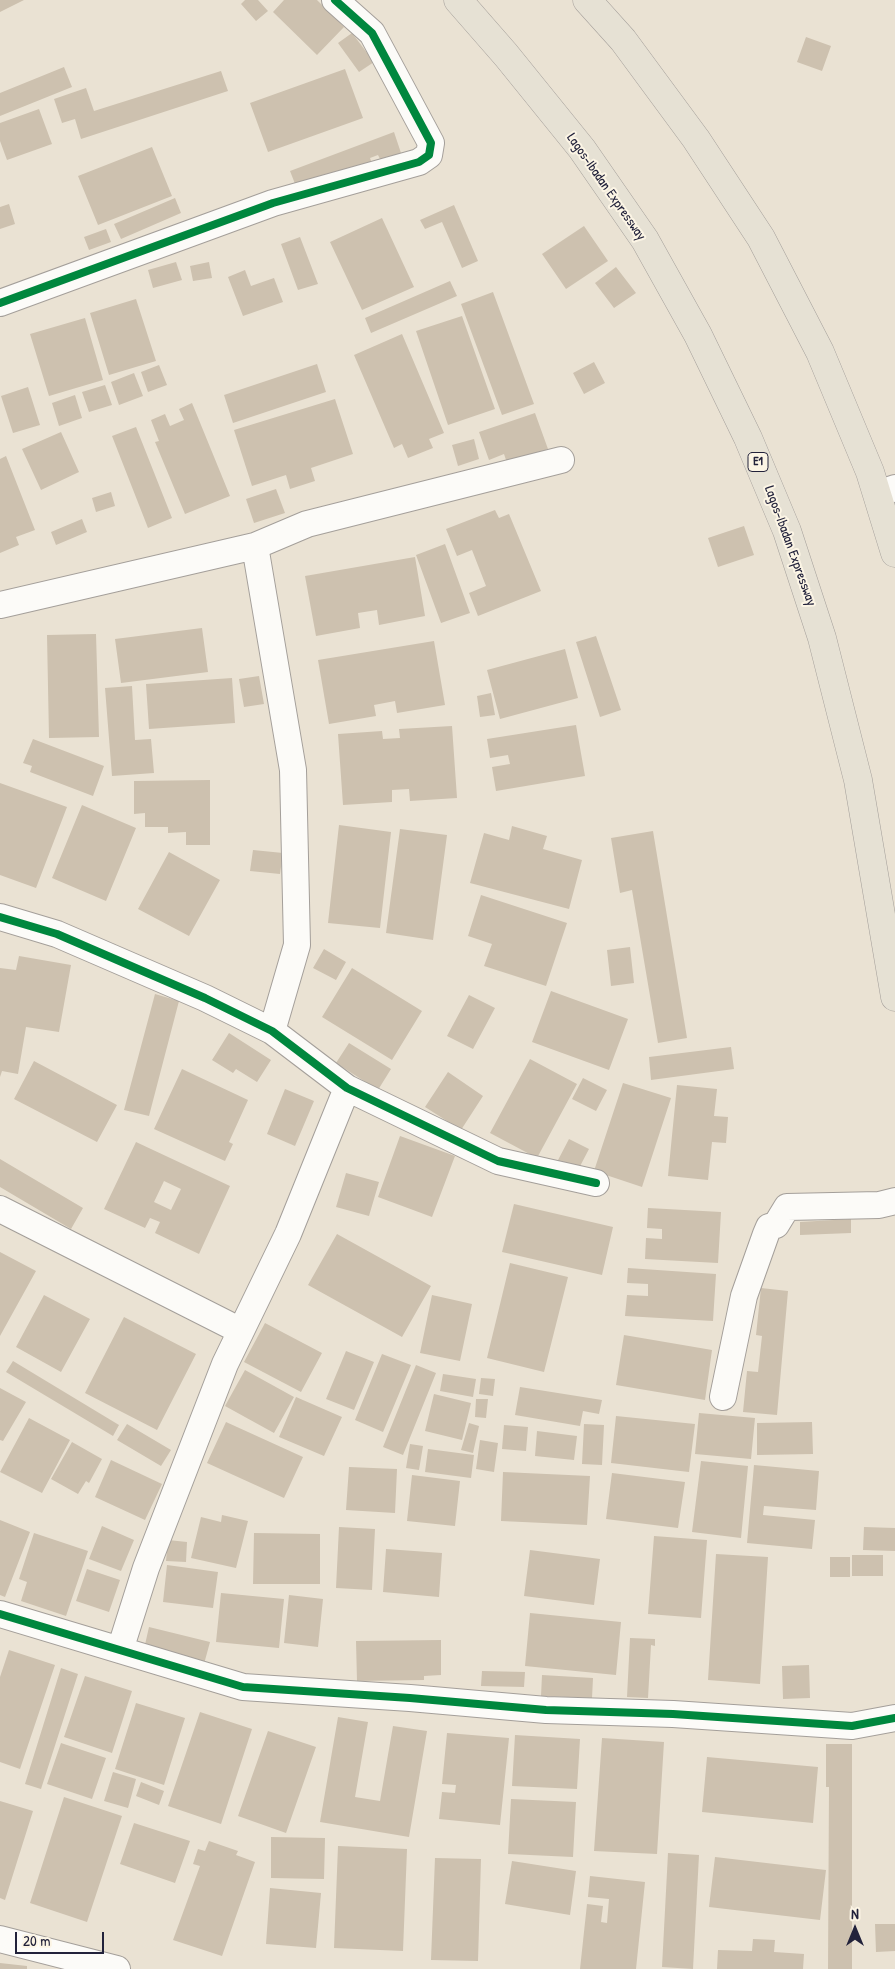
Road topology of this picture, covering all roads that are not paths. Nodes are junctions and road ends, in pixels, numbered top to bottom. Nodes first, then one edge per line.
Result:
1 (335, 0) edge
2 (458, 0) edge
3 (587, 0) edge
4 (0, 303) edge
5 (561, 460) dead end
6 (886, 491) edge
7 (255, 546) junction
8 (895, 553) edge
9 (0, 605) edge
10 (0, 917) edge
11 (895, 996) edge
12 (272, 1031) junction
13 (347, 1088) junction
14 (596, 1183) dead end
15 (895, 1200) edge
16 (0, 1209) edge
17 (241, 1331) junction
18 (723, 1396) dead end
19 (0, 1614) edge
20 (120, 1650) junction
21 (895, 1718) edge
22 (0, 1939) edge
23 (117, 1969) edge

1 - 4 street
2 - 11 highway, Lagos-Ibadan Expressway / E1
3 - 6 highway
5 - 7 street
6 - 8 highway
7 - 9 street
7 - 12 street
10 - 12 street
12 - 13 street
13 - 14 street
13 - 17 street
15 - 18 street
16 - 17 street
17 - 20 street
19 - 20 street
20 - 21 street
22 - 23 street

